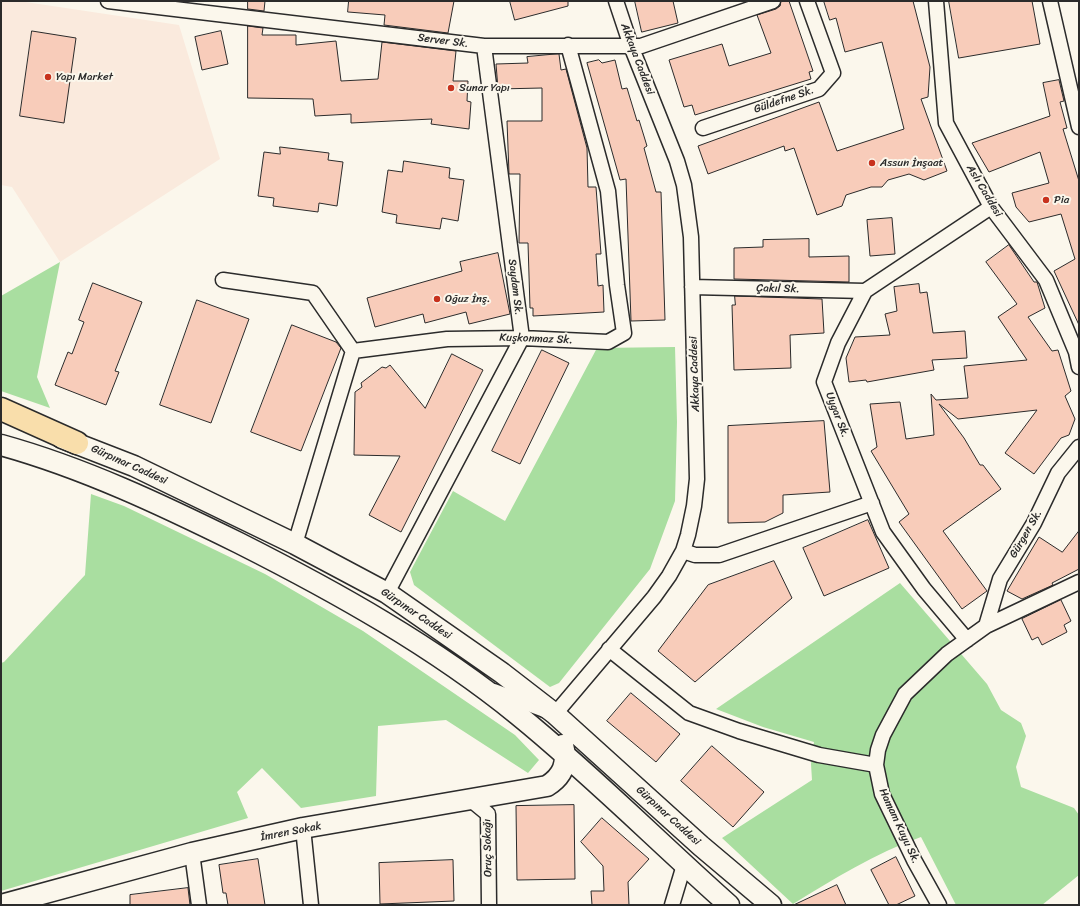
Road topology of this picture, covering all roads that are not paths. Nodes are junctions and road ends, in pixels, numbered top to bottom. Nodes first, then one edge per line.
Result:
1 (108, 1) edge
2 (616, 1) edge
3 (773, 1) edge
4 (807, 1) edge
5 (936, 1) edge
6 (1050, 1) edge
7 (568, 45) junction
8 (484, 46) junction
9 (631, 46) junction
10 (1079, 127) edge
11 (703, 128) dead end
12 (991, 207) junction
13 (223, 280) dead end
14 (692, 287) junction
15 (864, 291) junction
16 (522, 338) junction
17 (353, 351) junction
18 (1077, 351) edge
19 (1079, 367) edge
20 (1, 409) edge
21 (1, 418) edge
22 (77, 443) junction
23 (1, 445) edge
24 (1079, 447) edge
25 (872, 503) junction
26 (295, 544) junction
27 (683, 552) junction
28 (1079, 582) edge
29 (388, 593) junction
30 (986, 626) junction
31 (967, 640) junction
32 (609, 649) junction
33 (479, 685) junction
34 (555, 714) junction
35 (565, 754) junction
36 (876, 765) junction
37 (547, 786) junction
38 (600, 787) junction
39 (471, 800) junction
40 (304, 828) junction
41 (192, 852) junction
42 (684, 865) junction
43 (1, 905) edge
44 (199, 905) edge
45 (311, 905) edge
46 (489, 905) edge
47 (672, 905) edge
48 (729, 905) edge
49 (771, 905) edge
50 (939, 905) edge

1 - 8 street, Server Sk.
2 - 9 street, Akkaya Caddesi
3 - 9 street, Server Sk.
4 - 11 street, Güldefne Sk.
5 - 12 street, Aslı Caddesi
6 - 10 street
7 - 8 street, Server Sk.
7 - 9 street, Server Sk.
7 - 16 street, Kuşkonmaz Sk.
8 - 16 street, Saydam Sk.
9 - 14 street, Akkaya Caddesi
12 - 15 street, Uygar Sk.
12 - 18 street, Aslı Caddesi
13 - 17 street
14 - 15 street, Çakıl Sk.
14 - 27 street, Akkaya Caddesi
15 - 25 street, Uygar Sk.
16 - 17 street, Kuşkonmaz Sk.
16 - 29 street
17 - 26 street
18 - 19 street, Aslı Caddesi
20 - 22 main road
21 - 22 main road, Gürpınar Caddesi
22 - 26 main road, Gürpınar Caddesi
23 - 33 main road
24 - 30 street, Gürgen Sk.
25 - 27 street
25 - 31 street, Uygar Sk.
26 - 29 main road, Gürpınar Caddesi
27 - 32 street, Akkaya Caddesi
28 - 30 street, Hamam Kuyu Sk.
29 - 34 main road, Gürpınar Caddesi
30 - 31 street, Hamam Kuyu Sk.
31 - 36 street, Hamam Kuyu Sk.
32 - 34 street, Akkaya Caddesi
32 - 36 street
33 - 34 street
33 - 35 main road
34 - 35 main road
34 - 49 main road, Gürpınar Caddesi
35 - 37 main road
35 - 38 main road
36 - 50 street, Hamam Kuyu Sk.
37 - 38 main road, İmren Sokak
37 - 39 main road, İmren Sokak
38 - 42 main road
39 - 40 main road, İmren Sokak
39 - 46 street, Oruç Sokağı
40 - 41 main road, İmren Sokak
40 - 45 street
41 - 43 main road, İmren Sokak
41 - 44 street
42 - 47 street
42 - 48 main road

